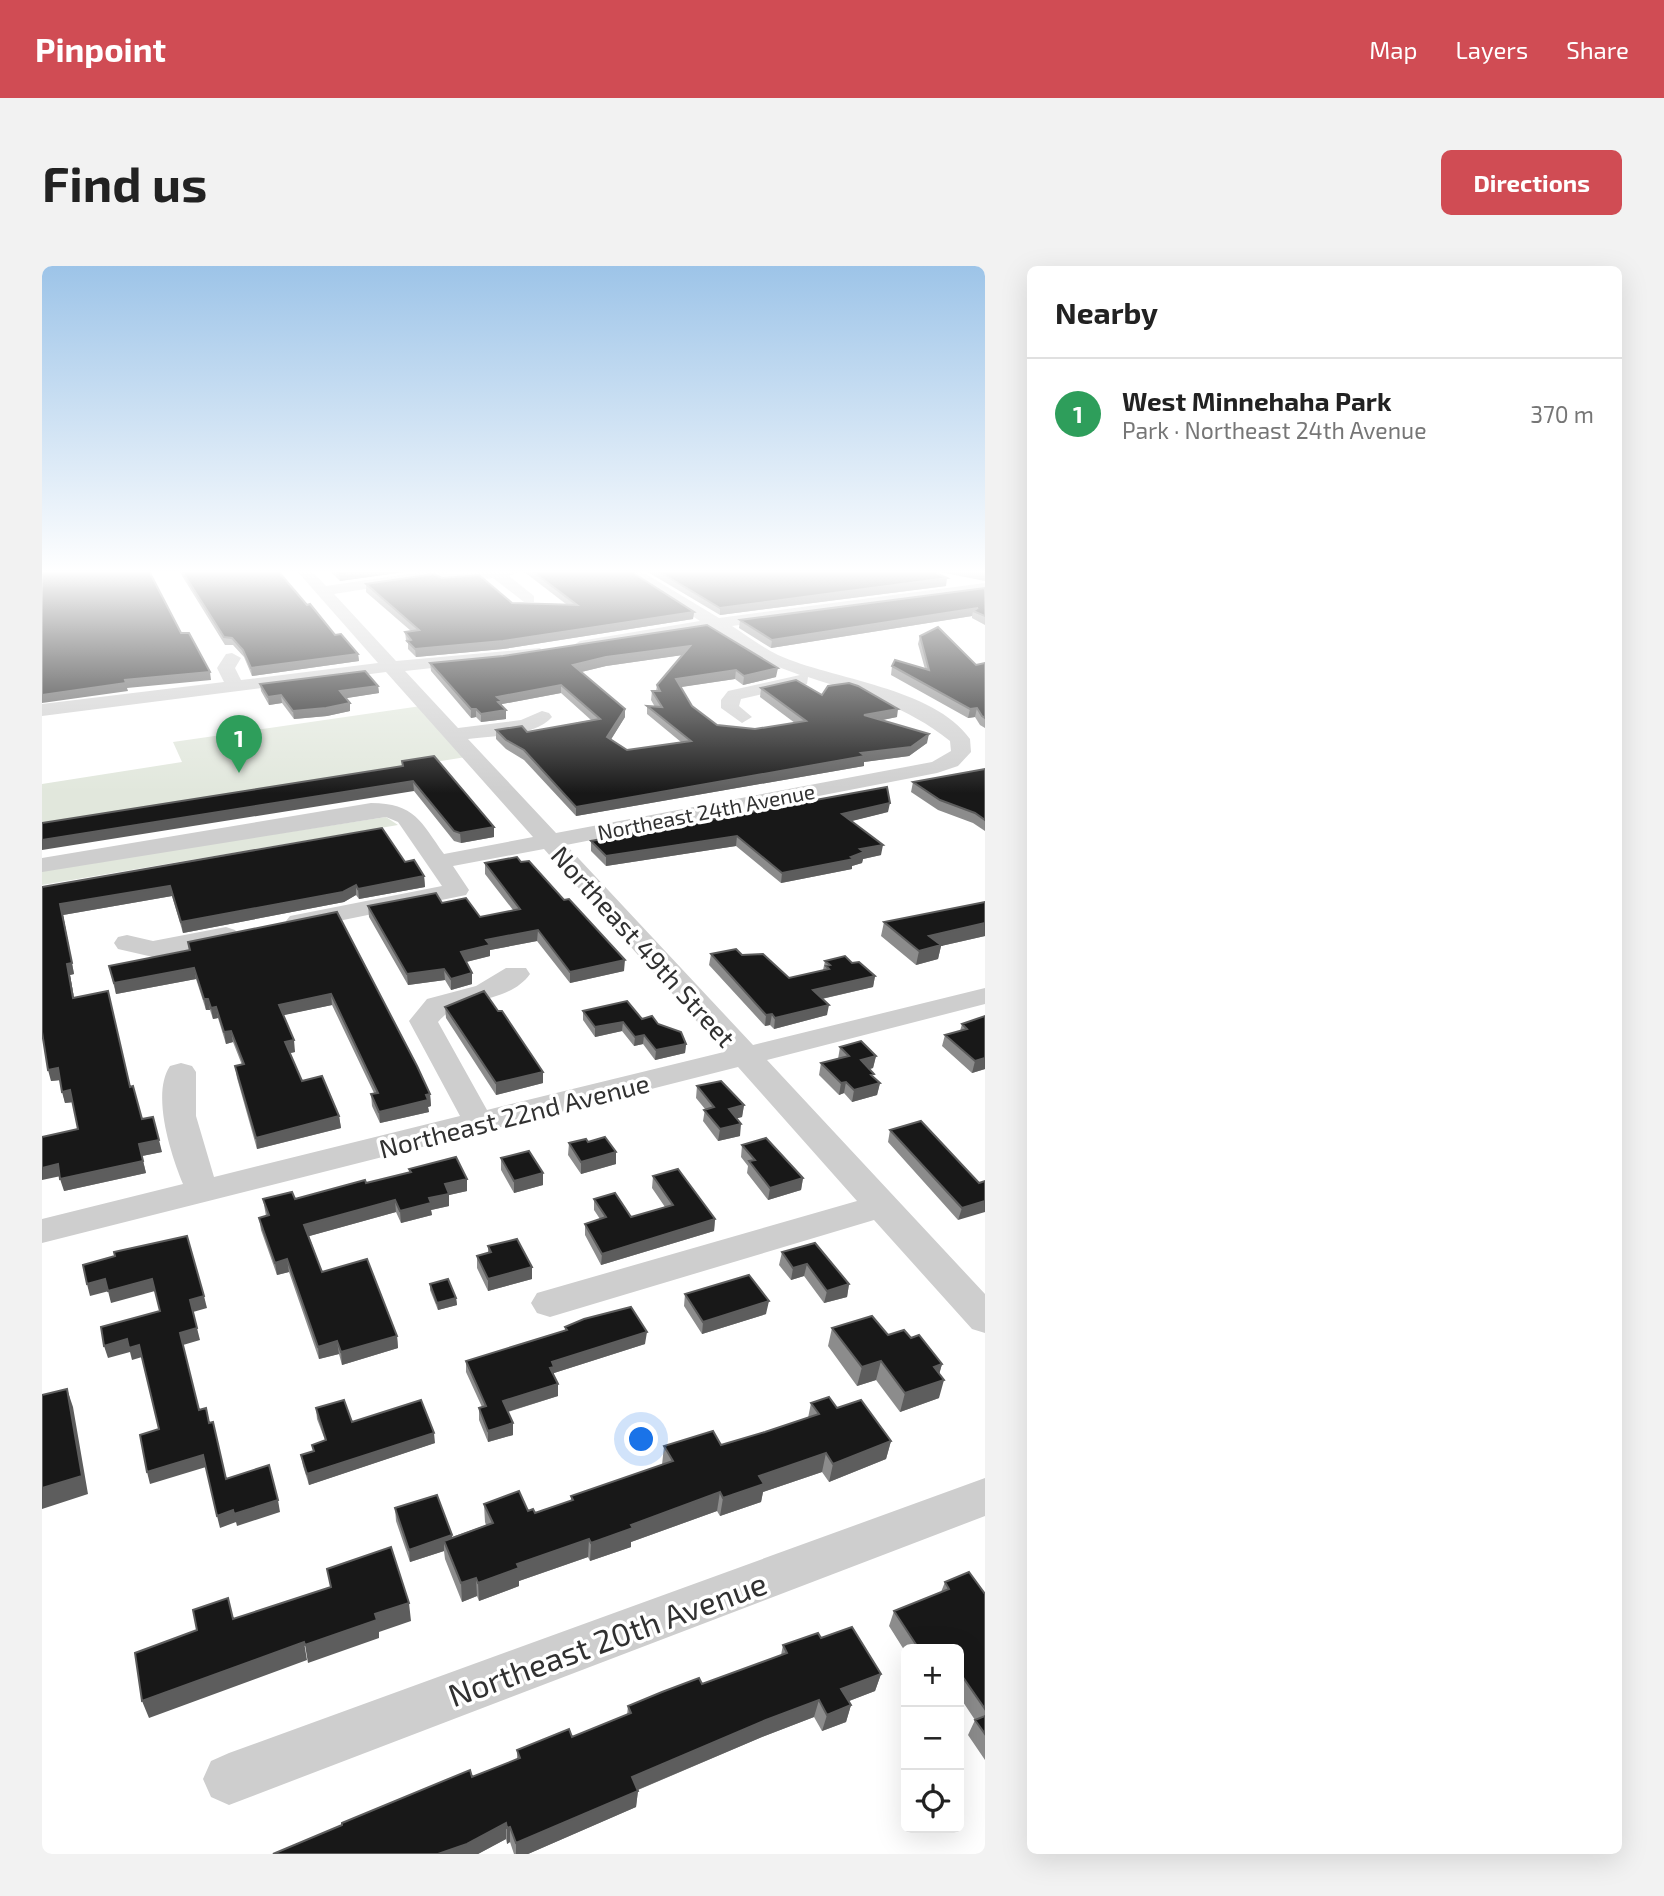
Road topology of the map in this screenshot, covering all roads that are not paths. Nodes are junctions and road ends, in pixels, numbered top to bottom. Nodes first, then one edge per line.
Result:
1 (371, 645) edge
2 (581, 645) edge
3 (749, 645) edge
4 (232, 658) dead end
5 (391, 668) junction
6 (814, 674) junction
7 (235, 685) junction
8 (42, 710) edge
9 (542, 717) dead end
10 (742, 717) dead end
11 (451, 735) junction
12 (549, 841) junction
13 (439, 862) junction
14 (42, 865) edge
15 (279, 924) edge
16 (254, 929) edge
17 (127, 943) dead end
18 (516, 974) dead end
19 (985, 996) edge
20 (746, 1058) junction
21 (181, 1072) dead end
22 (479, 1124) junction
23 (204, 1192) junction
24 (881, 1206) junction
25 (42, 1231) edge
26 (550, 1303) dead end
27 (985, 1320) edge
28 (985, 1497) edge
29 (229, 1779) dead end

1 - 5 street, Northeast 49th Street
2 - 5 street
3 - 6 street
4 - 7 street
5 - 7 street
5 - 11 street, Northeast 49th Street
6 - 10 street
6 - 12 street, Northeast 24th Avenue
7 - 8 street
9 - 11 street
11 - 12 street, Northeast 49th Street
12 - 13 street, Northeast 24th Avenue
12 - 20 street, Northeast 49th Street
13 - 14 street
13 - 15 street
16 - 17 street
18 - 22 street
19 - 20 street, Northeast 22nd Avenue
20 - 22 street, Northeast 22nd Avenue
20 - 24 street, Northeast 49th Street
21 - 23 street
22 - 23 street, Northeast 22nd Avenue
23 - 25 street, Northeast 22nd Avenue
24 - 26 street
24 - 27 street, Northeast 49th Street
28 - 29 street, Northeast 20th Avenue

